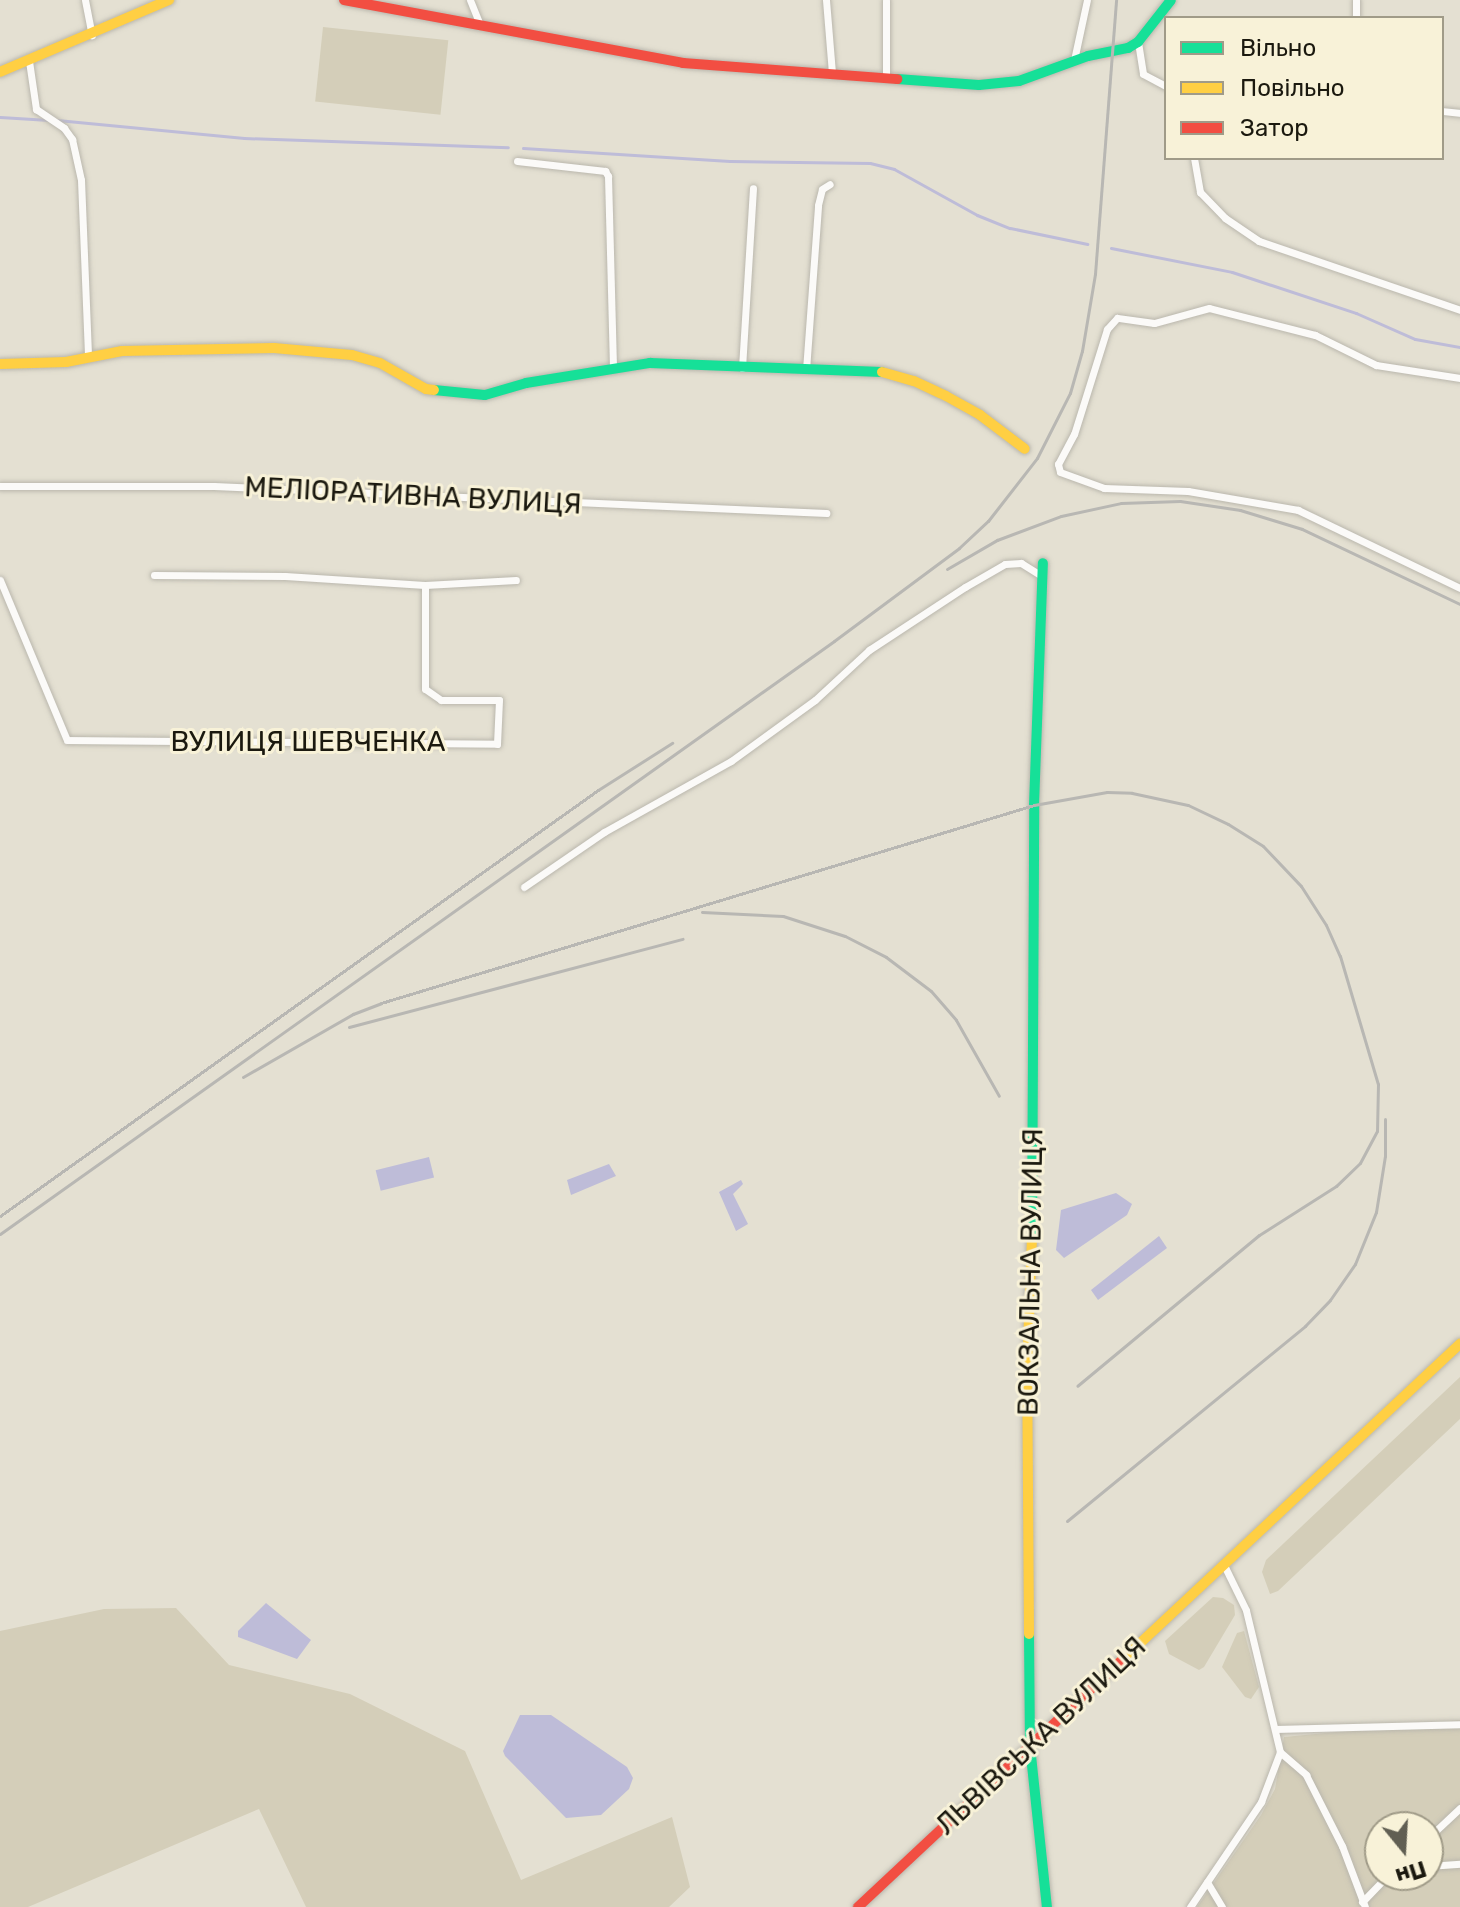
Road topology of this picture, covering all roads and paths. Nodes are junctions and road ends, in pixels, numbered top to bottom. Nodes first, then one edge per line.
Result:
1 (85, 0) edge
2 (169, 0) edge
3 (344, 0) edge
4 (470, 0) edge
5 (826, 0) edge
6 (886, 0) edge
7 (1087, 0) edge
8 (1171, 0) edge
9 (480, 25) junction
10 (92, 35) junction
11 (1138, 42) junction
12 (1074, 60) junction
13 (29, 61) junction
14 (0, 72) edge
15 (832, 73) junction
16 (886, 79) junction
17 (1164, 85) edge
18 (1194, 160) edge
19 (517, 161) dead end
20 (830, 184) dead end
21 (753, 188) dead end
22 (1460, 310) edge
23 (88, 357) junction
24 (0, 364) edge
25 (613, 368) junction
26 (742, 368) junction
27 (806, 370) junction
28 (1460, 378) edge
29 (1025, 449) dead end
30 (0, 486) edge
31 (826, 513) dead end
32 (1043, 563) dead end
33 (154, 575) dead end
34 (1042, 576) junction
35 (0, 580) edge
36 (516, 580) dead end
37 (425, 585) junction
38 (1460, 588) edge
39 (524, 887) dead end
40 (1460, 1344) edge
41 (1224, 1565) junction
42 (1460, 1724) edge
43 (1275, 1729) junction
44 (1030, 1746) junction
45 (1280, 1752) junction
46 (1460, 1808) edge
47 (1444, 1823) edge
48 (1207, 1882) junction
49 (1364, 1905) edge
50 (858, 1907) edge
51 (1047, 1907) edge
52 (1190, 1907) edge
53 (1222, 1907) edge

1 - 10 street
2 - 10 main road
3 - 9 main road
4 - 9 street
5 - 15 street
6 - 16 street
7 - 12 street
8 - 11 main road
9 - 15 main road
10 - 13 main road
11 - 12 main road
11 - 17 street
12 - 16 main road
13 - 14 main road
13 - 23 street
15 - 16 main road
18 - 22 street
19 - 25 street
20 - 27 street
21 - 26 street
23 - 24 main road
23 - 25 main road
25 - 26 main road
26 - 27 main road
27 - 29 main road
28 - 38 street
30 - 31 street, МЕЛІОРАТИВНА ВУЛИЦЯ
32 - 34 main road, ВОКЗАЛЬНА ВУЛИЦЯ
33 - 37 street
34 - 39 street
34 - 44 main road, ВОКЗАЛЬНА ВУЛИЦЯ
35 - 37 street, ВУЛИЦЯ ШЕВЧЕНКА
36 - 37 street
40 - 41 main road, ЛЬВІВСЬКА ВУЛИЦЯ
41 - 43 street
41 - 44 main road, ЛЬВІВСЬКА ВУЛИЦЯ
42 - 43 street
43 - 45 street
44 - 50 main road, ЛЬВІВСЬКА ВУЛИЦЯ
44 - 51 main road, ВОКЗАЛЬНА ВУЛИЦЯ
45 - 48 street
45 - 49 street
46 - 47 street
48 - 52 street
48 - 53 street

